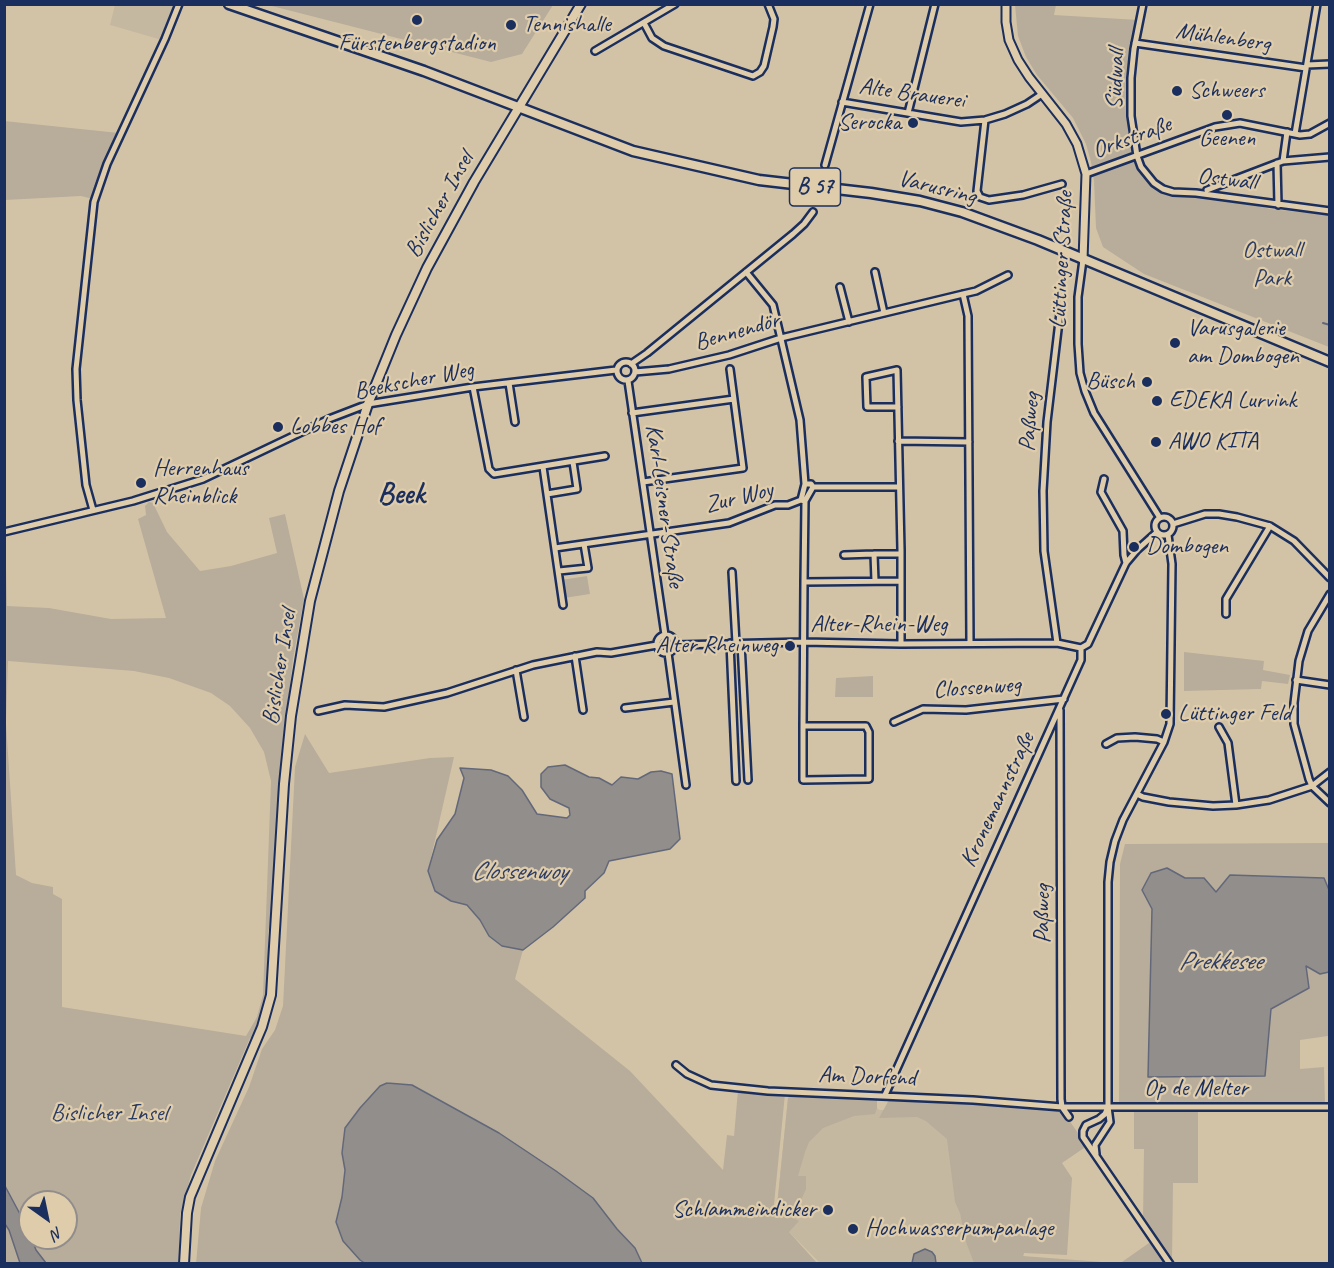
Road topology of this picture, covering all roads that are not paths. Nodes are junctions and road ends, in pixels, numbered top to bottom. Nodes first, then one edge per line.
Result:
1 (179, 4) edge
2 (229, 4) edge
3 (581, 4) edge
4 (675, 4) edge
5 (768, 4) edge
6 (870, 4) edge
7 (935, 4) edge
8 (1006, 4) edge
9 (1143, 4) edge
10 (1317, 4) edge
11 (644, 23) junction
12 (1135, 43) junction
13 (595, 51) dead end
14 (1329, 64) edge
15 (1306, 66) junction
16 (1042, 94) junction
17 (842, 102) junction
18 (519, 106) junction
19 (908, 113) junction
20 (985, 120) junction
21 (1329, 123) edge
22 (1287, 132) junction
23 (1295, 134) junction
24 (1137, 156) junction
25 (1329, 158) edge
26 (1280, 162) junction
27 (825, 165) dead end
28 (1086, 174) junction
29 (1062, 184) dead end
30 (1207, 190) dead end
31 (1278, 205) junction
32 (1329, 211) edge
33 (813, 212) dead end
34 (1083, 260) junction
35 (746, 272) junction
36 (875, 272) dead end
37 (1008, 275) dead end
38 (840, 287) dead end
39 (963, 294) junction
40 (885, 313) junction
41 (1060, 313) dead end
42 (849, 322) junction
43 (781, 338) junction
44 (1329, 362) edge
45 (631, 364) junction
46 (730, 369) dead end
47 (616, 370) junction
48 (635, 372) junction
49 (628, 381) junction
50 (509, 383) junction
51 (473, 387) junction
52 (734, 399) junction
53 (368, 404) junction
54 (898, 407) junction
55 (632, 412) junction
56 (515, 422) dead end
57 (898, 441) junction
58 (969, 441) junction
59 (605, 456) dead end
60 (573, 462) junction
61 (543, 467) junction
62 (1104, 479) dead end
63 (643, 482) junction
64 (805, 484) junction
65 (813, 487) junction
66 (899, 487) junction
67 (547, 494) junction
68 (803, 500) junction
69 (93, 510) junction
70 (1160, 518) junction
71 (1173, 524) junction
72 (1270, 526) junction
73 (4, 532) edge
74 (1156, 532) junction
75 (650, 534) junction
76 (1168, 535) junction
77 (584, 544) junction
78 (555, 548) junction
79 (874, 554) junction
80 (901, 554) junction
81 (844, 555) dead end
82 (1126, 563) junction
83 (559, 571) junction
84 (732, 572) dead end
85 (1329, 578) edge
86 (875, 581) junction
87 (901, 581) junction
88 (804, 582) junction
89 (1329, 594) edge
90 (563, 605) dead end
91 (1226, 614) dead end
92 (665, 635) junction
93 (804, 642) junction
94 (736, 643) junction
95 (970, 643) junction
96 (1057, 643) junction
97 (901, 644) junction
98 (657, 645) junction
99 (675, 645) junction
100 (1081, 648) junction
101 (668, 653) junction
102 (575, 656) junction
103 (516, 670) junction
104 (1296, 680) junction
105 (1329, 685) edge
106 (1064, 699) junction
107 (674, 702) junction
108 (625, 708) dead end
109 (1060, 708) junction
110 (583, 710) dead end
111 (318, 711) dead end
112 (524, 717) dead end
113 (894, 722) dead end
114 (803, 726) junction
115 (1220, 727) dead end
116 (1164, 742) junction
117 (1106, 744) dead end
118 (1329, 772) edge
119 (748, 780) dead end
120 (736, 781) dead end
121 (686, 784) dead end
122 (1312, 786) junction
123 (1137, 794) junction
124 (1329, 803) edge
125 (1236, 805) junction
126 (676, 1065) dead end
127 (885, 1095) junction
128 (1062, 1107) junction
129 (1108, 1107) junction
130 (1329, 1107) edge
131 (1070, 1118) dead end
132 (1096, 1154) junction
133 (184, 1263) edge
134 (1170, 1263) edge

1 - 69 street
2 - 18 main road, B 57
3 - 18 main road, Bislicher Insel
4 - 11 street
5 - 11 street
6 - 17 street
7 - 19 street
8 - 16 street, Lüttinger Straße
9 - 12 street, Südwall
10 - 15 street
11 - 13 street
12 - 15 street, Mühlenberg
12 - 24 street, Südwall
14 - 15 street, Mühlenberg
15 - 23 street
16 - 20 street, Alte Brauerei
16 - 28 street, Lüttinger Straße
17 - 19 street, Alte Brauerei
17 - 27 street
18 - 34 main road, Varusring / B 57
18 - 53 main road, Bislicher Insel
19 - 20 street, Alte Brauerei
20 - 29 street
21 - 23 street
22 - 23 street, Orkstraße
22 - 24 street, Orkstraße
22 - 26 street
24 - 28 street, Orkstraße
24 - 31 street, Ostwall
25 - 26 street
26 - 30 street
26 - 31 street
28 - 34 street, Lüttinger Straße
31 - 32 street, Ostwall
33 - 35 street
34 - 44 main road, Varusring / B 57
34 - 70 street, Lüttinger Straße
35 - 43 street
35 - 45 street
36 - 40 street
37 - 39 street, Bennendör
38 - 42 street
39 - 40 street, Bennendör
39 - 58 street
40 - 42 street, Bennendör
41 - 96 street, Paßweg
42 - 43 street, Bennendör
43 - 48 street, Bennendör
43 - 64 street
45 - 47 street
45 - 48 street
46 - 52 street
47 - 49 street
47 - 50 street, Beekscher Weg
48 - 49 street
49 - 55 street, Karl-Leisner-Straße
50 - 51 street, Beekscher Weg
50 - 56 street
51 - 53 street, Beekscher Weg
51 - 61 street
52 - 55 street
52 - 63 street
53 - 69 street, Beekscher Weg
53 - 133 main road, Bislicher Insel
54 - 54 street
54 - 57 street
55 - 63 street, Karl-Leisner-Straße
57 - 58 street
57 - 66 street
58 - 95 street
59 - 60 street
60 - 61 street
60 - 67 street
61 - 67 street
62 - 82 street
63 - 75 street, Karl-Leisner-Straße
64 - 65 street
64 - 68 street
65 - 66 street
65 - 68 street
66 - 80 street
67 - 78 street
68 - 75 street, Zur Woy
68 - 88 street
69 - 73 street, Beekscher Weg
70 - 71 street
70 - 74 street
71 - 72 street
71 - 76 street
72 - 85 street
72 - 91 street
74 - 76 street
74 - 82 street, Kronemannstraße
75 - 77 street, Zur Woy
75 - 92 street, Karl-Leisner-Straße
76 - 116 street
77 - 78 street, Zur Woy
77 - 83 street
78 - 83 street
79 - 80 street
79 - 81 street
79 - 86 street
80 - 87 street
82 - 100 street, Kronemannstraße
83 - 90 street
84 - 94 street
86 - 87 street
86 - 88 street
87 - 97 street
88 - 93 street
89 - 104 street
92 - 98 street
92 - 99 street
93 - 94 street, Alter-Rhein-Weg
93 - 97 street, Alter-Rhein-Weg
93 - 114 street
94 - 99 street, Alter-Rhein-Weg
94 - 119 street
94 - 120 street
95 - 96 street, Alter-Rhein-Weg
95 - 97 street, Alter-Rhein-Weg
96 - 100 street, Alter-Rhein-Weg
98 - 101 street
98 - 102 street
99 - 101 street
100 - 106 street, Kronemannstraße
101 - 107 street
102 - 103 street
102 - 110 street
103 - 111 street
103 - 112 street
104 - 105 street
104 - 122 street
106 - 109 street, Kronemannstraße
106 - 113 street, Clossenweg
107 - 108 street
107 - 121 street
109 - 127 street, Kronemannstraße
109 - 128 street, Paßweg
114 - 114 street
115 - 125 street
116 - 117 street
116 - 123 street
118 - 122 street
122 - 124 street
122 - 125 street
123 - 125 street
123 - 129 street
126 - 127 street, Am Dorfend
127 - 128 street, Am Dorfend
128 - 129 street, Op de Melter
128 - 131 street
129 - 130 street, Op de Melter
129 - 132 street
129 - 132 street
132 - 134 street

